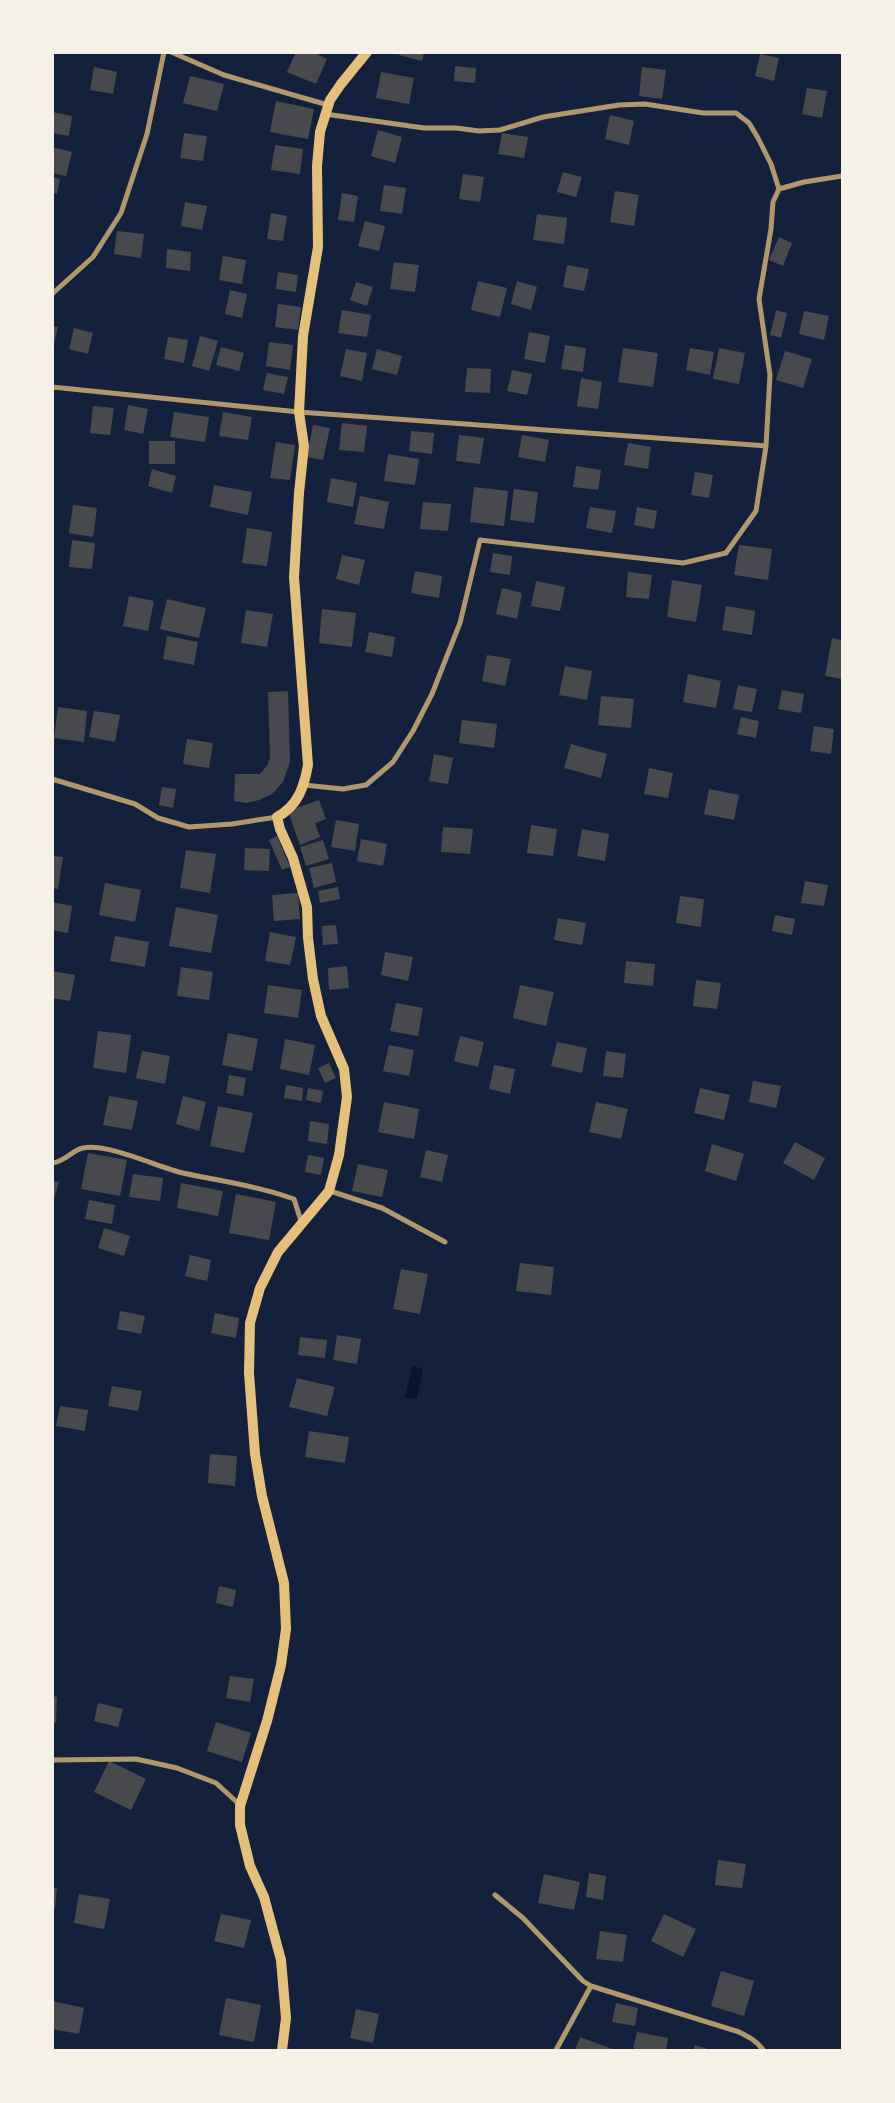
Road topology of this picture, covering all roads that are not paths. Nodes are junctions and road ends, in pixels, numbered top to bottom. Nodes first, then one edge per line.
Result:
1 (164, 52) edge
2 (171, 52) edge
3 (367, 52) edge
4 (327, 110) junction
5 (842, 176) edge
6 (779, 189) junction
7 (52, 294) edge
8 (52, 387) edge
9 (299, 412) junction
10 (766, 446) junction
11 (52, 779) edge
12 (304, 785) junction
13 (277, 817) junction
14 (52, 1163) edge
15 (329, 1190) junction
16 (302, 1222) junction
17 (445, 1242) dead end
18 (52, 1760) edge
19 (240, 1806) junction
20 (495, 1895) dead end
21 (591, 1986) junction
22 (282, 2050) edge
23 (556, 2050) edge
24 (762, 2050) edge

1 - 7 street
2 - 4 street
3 - 4 main road
4 - 6 street
4 - 9 main road
5 - 6 street
6 - 10 street
8 - 9 street
9 - 10 street
9 - 12 main road
10 - 12 street
11 - 13 street
12 - 13 main road
13 - 15 main road
14 - 16 street
15 - 16 main road
15 - 17 street
16 - 19 main road
18 - 19 street
19 - 22 main road
20 - 21 street
21 - 23 street
21 - 24 street

